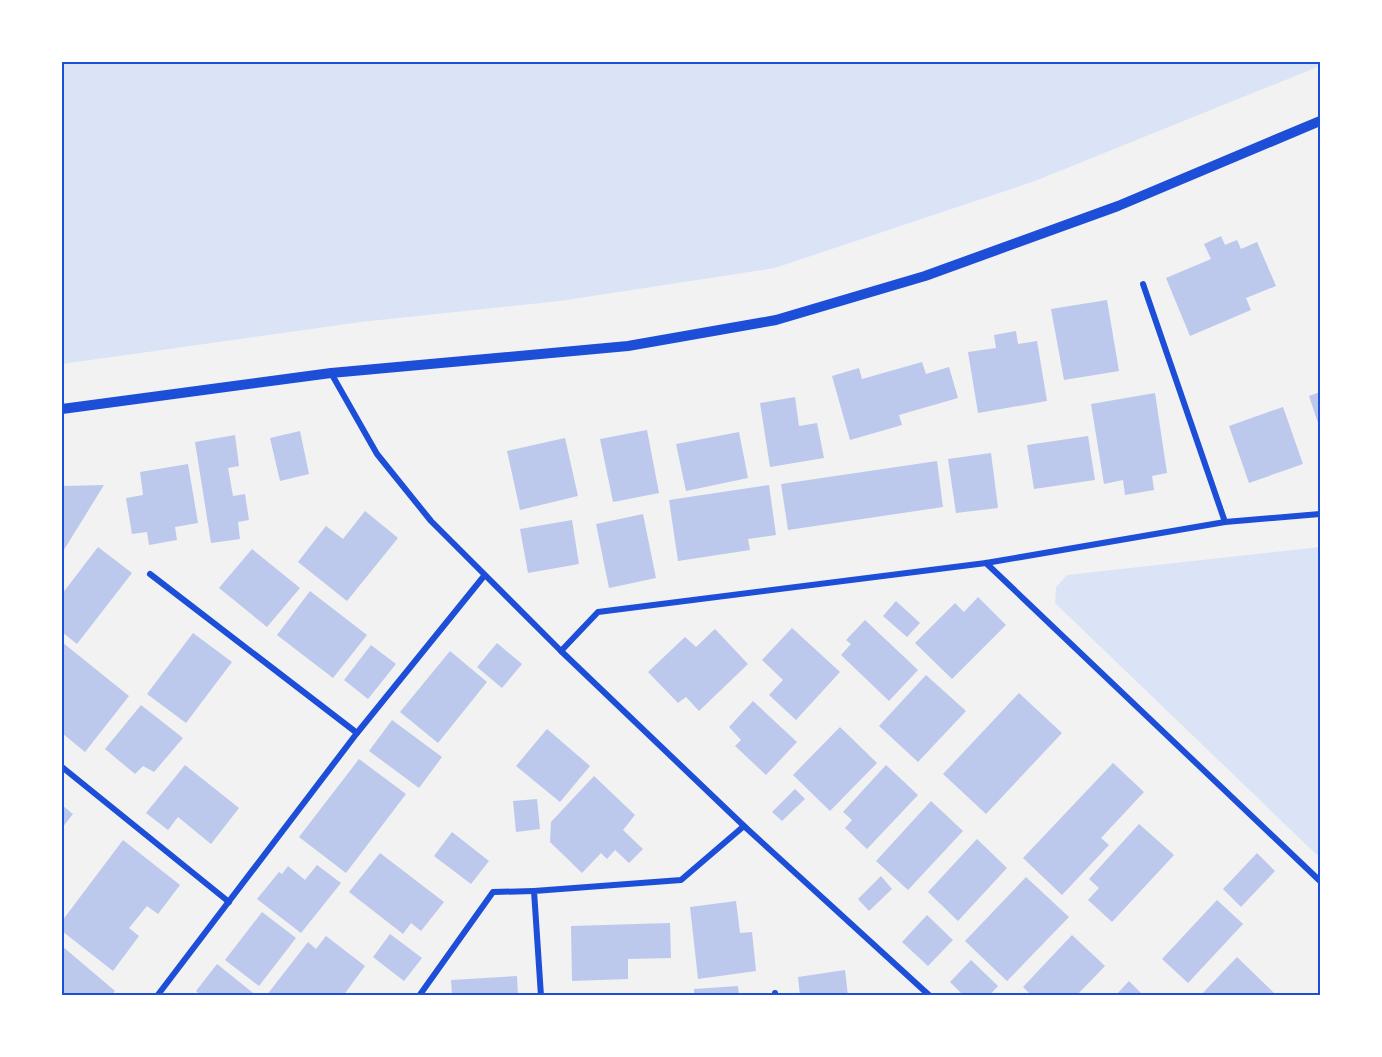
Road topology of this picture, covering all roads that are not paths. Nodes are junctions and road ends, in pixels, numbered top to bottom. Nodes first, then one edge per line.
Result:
1 (1320, 121) edge
2 (1143, 284) dead end
3 (331, 373) junction
4 (62, 409) edge
5 (1320, 514) edge
6 (1225, 522) junction
7 (986, 563) junction
8 (150, 574) dead end
9 (484, 576) junction
10 (561, 651) junction
11 (357, 733) junction
12 (62, 766) edge
13 (744, 826) junction
14 (1320, 881) edge
15 (534, 891) junction
16 (230, 902) junction
17 (157, 996) edge
18 (419, 996) edge
19 (541, 996) edge
20 (930, 996) edge

1 - 3 street
2 - 6 street
3 - 4 street
3 - 9 street
5 - 6 street
6 - 7 street
7 - 10 street
7 - 14 street
8 - 11 street
9 - 10 street
9 - 11 street
10 - 13 street
11 - 16 street
12 - 16 street
13 - 15 street
13 - 20 street
15 - 18 street
15 - 19 street
16 - 17 street

